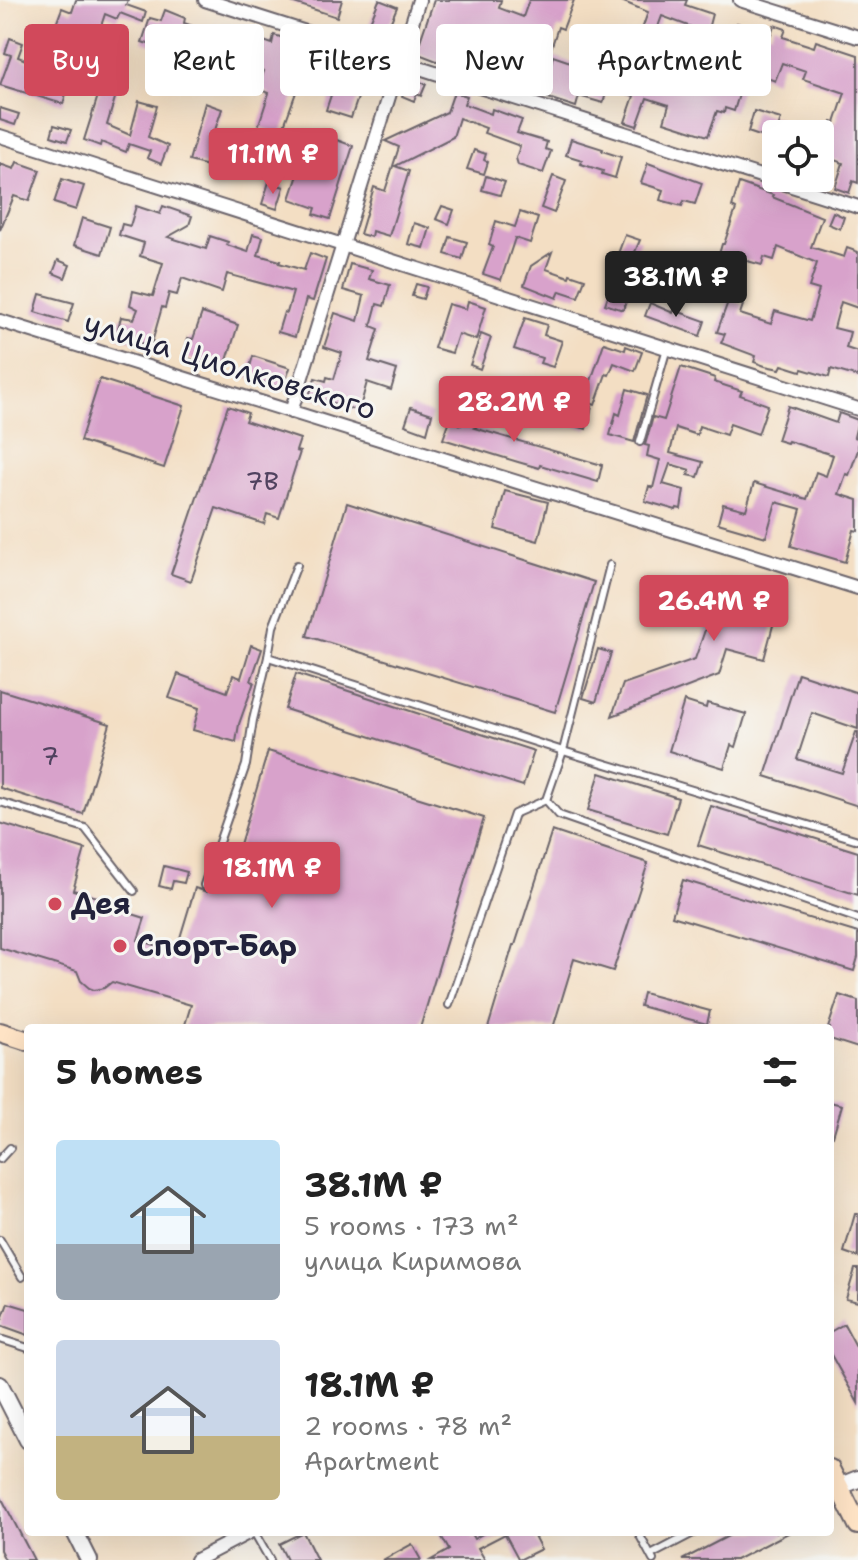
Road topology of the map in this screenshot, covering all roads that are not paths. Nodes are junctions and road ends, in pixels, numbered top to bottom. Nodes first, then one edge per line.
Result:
1 (205, 0) edge
2 (419, 0) edge
3 (740, 0) edge
4 (280, 24) edge
5 (411, 24) edge
6 (858, 37) edge
7 (420, 69) edge
8 (388, 96) edge
9 (0, 136) edge
10 (858, 207) edge
11 (342, 246) junction
12 (0, 321) edge
13 (667, 348) junction
14 (858, 409) edge
15 (291, 412) junction
16 (640, 442) dead end
17 (297, 565) dead end
18 (610, 565) dead end
19 (858, 588) edge
20 (268, 657) junction
21 (563, 751) junction
22 (546, 800) junction
23 (0, 802) edge
24 (858, 840) edge
25 (204, 885) dead end
26 (134, 891) dead end
27 (858, 919) edge
28 (449, 1005) dead end
29 (0, 1032) edge
30 (24, 1040) edge
31 (10, 1148) dead end
32 (0, 1159) edge
33 (0, 1240) edge
34 (22, 1277) dead end
35 (0, 1339) edge
36 (24, 1347) edge
37 (0, 1385) edge
38 (24, 1432) edge
39 (834, 1478) edge
40 (858, 1479) edge
41 (838, 1487) junction
42 (858, 1525) edge
43 (77, 1536) edge
44 (244, 1536) edge
45 (255, 1536) edge
46 (640, 1536) edge
47 (688, 1536) edge
48 (652, 1558) edge
49 (89, 1560) edge
50 (196, 1560) edge
51 (270, 1560) edge

1 - 4 street
2 - 5 street
3 - 6 street
7 - 10 street
8 - 11 street
9 - 11 street
11 - 13 street
11 - 15 street
12 - 15 street, улица Циолковского
13 - 14 street
13 - 16 lane
15 - 19 street, улица Циолковского
17 - 20 lane
18 - 21 lane
20 - 21 lane
20 - 25 lane
21 - 22 lane
21 - 24 lane
22 - 27 lane
22 - 28 lane
23 - 26 lane
29 - 30 main road
31 - 32 lane
33 - 34 lane
35 - 36 lane
37 - 38 street
39 - 41 main road
40 - 41 street
41 - 42 main road
43 - 49 street
44 - 50 street
45 - 51 lane
46 - 48 lane
47 - 48 lane

